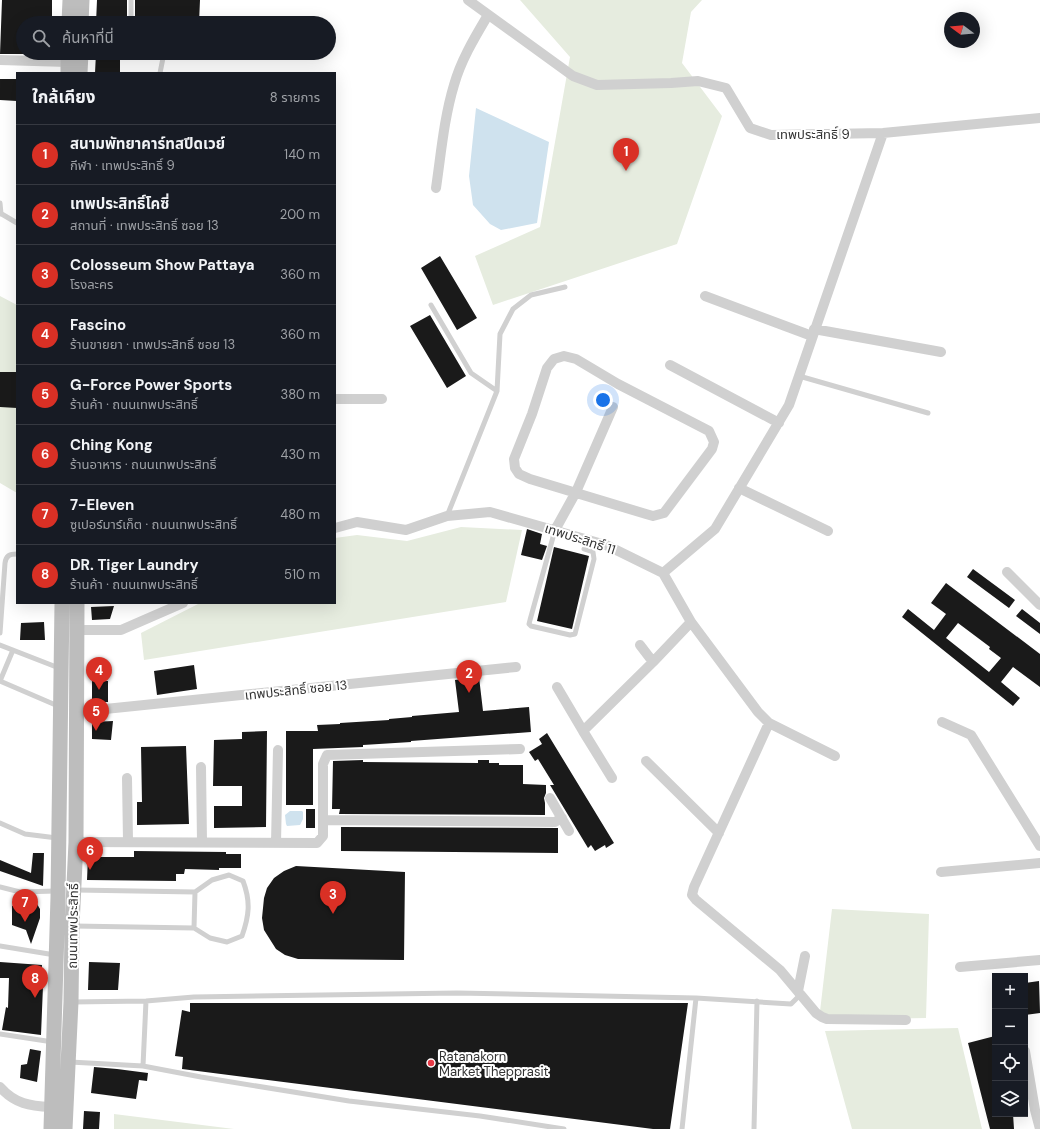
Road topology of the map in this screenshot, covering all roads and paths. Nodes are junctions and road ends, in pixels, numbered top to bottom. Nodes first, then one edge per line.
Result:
1 (70, 0) edge
2 (82, 0) edge
3 (131, 0) edge
4 (468, 0) edge
5 (488, 15) junction
6 (69, 16) edge
7 (82, 16) edge
8 (131, 16) edge
9 (0, 60) edge
10 (80, 60) edge
11 (163, 60) edge
12 (68, 63) edge
13 (80, 72) edge
14 (160, 72) edge
15 (1040, 118) edge
16 (883, 133) junction
17 (436, 188) dead end
18 (0, 203) edge
19 (1, 214) edge
20 (16, 222) edge
21 (565, 287) dead end
22 (705, 296) dead end
23 (431, 306) dead end
24 (813, 332) junction
25 (941, 352) dead end
26 (670, 365) dead end
27 (799, 376) junction
28 (497, 391) junction
29 (336, 399) edge
30 (382, 399) dead end
31 (613, 406) dead end
32 (928, 413) dead end
33 (779, 422) junction
34 (739, 488) junction
35 (576, 492) junction
36 (447, 516) junction
37 (336, 528) edge
38 (555, 530) junction
39 (828, 531) dead end
40 (584, 549) dead end
41 (16, 554) edge
42 (1007, 572) dead end
43 (662, 573) junction
44 (62, 604) edge
45 (77, 604) edge
46 (181, 604) edge
47 (1040, 605) edge
48 (691, 622) junction
49 (76, 630) junction
50 (0, 633) edge
51 (0, 645) edge
52 (640, 645) dead end
53 (13, 650) junction
54 (654, 662) junction
55 (516, 667) dead end
56 (62, 670) junction
57 (0, 681) edge
58 (557, 687) dead end
59 (61, 707) junction
60 (76, 712) junction
61 (769, 722) junction
62 (942, 722) dead end
63 (583, 731) junction
64 (520, 749) dead end
65 (278, 750) dead end
66 (836, 756) dead end
67 (646, 761) dead end
68 (201, 767) dead end
69 (127, 778) dead end
70 (612, 778) dead end
71 (550, 798) dead end
72 (562, 818) junction
73 (323, 820) junction
74 (0, 823) edge
75 (569, 831) dead end
76 (718, 833) junction
77 (59, 839) junction
78 (128, 841) junction
79 (76, 842) junction
80 (202, 842) junction
81 (276, 843) junction
82 (1040, 846) edge
83 (1040, 862) edge
84 (941, 872) dead end
85 (0, 887) edge
86 (73, 890) junction
87 (58, 891) junction
88 (195, 892) junction
89 (72, 926) junction
90 (194, 928) junction
91 (0, 946) edge
92 (56, 955) junction
93 (805, 956) dead end
94 (1040, 960) edge
95 (960, 967) dead end
96 (799, 993) junction
97 (696, 998) junction
98 (146, 1001) junction
99 (757, 1001) junction
100 (71, 1002) junction
101 (906, 1020) dead end
102 (0, 1034) edge
103 (54, 1042) junction
104 (69, 1062) junction
105 (143, 1066) junction
106 (1028, 1066) edge
107 (0, 1087) edge
108 (51, 1107) junction
109 (1037, 1109) edge
110 (51, 1129) edge
111 (65, 1129) edge
112 (564, 1129) edge
113 (682, 1129) edge
114 (754, 1129) edge
115 (1040, 1129) edge

1 - 6 main road
2 - 7 main road
3 - 8 lane
4 - 5 street, เทพประสิทธิ์ 9
5 - 16 street, เทพประสิทธิ์ 9
5 - 17 street
9 - 12 street
10 - 13 main road
11 - 14 lane
15 - 16 street, เทพประสิทธิ์ 9
16 - 24 street
18 - 19 lane
19 - 20 lane
21 - 28 lane
22 - 24 street
23 - 28 lane
24 - 25 street
24 - 27 street
26 - 33 street
27 - 32 lane
27 - 33 street
28 - 36 lane
29 - 30 street
31 - 35 street
33 - 34 street
34 - 39 street
34 - 43 street
35 - 35 street
35 - 38 street
36 - 37 street, เทพประสิทธิ์ 11
36 - 38 street, เทพประสิทธิ์ 11
38 - 40 lane
38 - 43 street, เทพประสิทธิ์ 11
41 - 50 lane
42 - 47 street
43 - 48 street
44 - 56 main road, ถนนเทพประสิทธิ์
45 - 49 main road, ถนนเทพประสิทธิ์
46 - 49 street
48 - 54 street
48 - 61 street
49 - 60 main road, ถนนเทพประสิทธิ์
51 - 53 lane
52 - 54 street
53 - 56 lane
53 - 57 lane
54 - 63 street
55 - 60 street, เทพประสิทธิ์ ซอย 13
56 - 59 main road, ถนนเทพประสิทธิ์
57 - 59 lane
58 - 63 street
59 - 77 main road, ถนนเทพประสิทธิ์
60 - 79 main road, ถนนเทพประสิทธิ์
61 - 66 street
61 - 76 street
62 - 82 street
63 - 70 street
64 - 73 street
65 - 81 street
67 - 76 street
68 - 80 street
69 - 78 street
71 - 72 street
72 - 73 street
72 - 75 street
73 - 81 street
74 - 77 lane
76 - 96 street
77 - 87 main road, ถนนเทพประสิทธิ์
78 - 79 street
78 - 80 street
79 - 86 main road, ถนนเทพประสิทธิ์
80 - 81 street
83 - 84 street
85 - 87 lane
86 - 88 lane
86 - 89 main road, ถนนเทพประสิทธิ์
87 - 92 main road, ถนนเทพประสิทธิ์
88 - 90 lane
88 - 90 lane
89 - 90 lane
89 - 100 main road, ถนนเทพประสิทธิ์
91 - 92 lane
92 - 103 main road, ถนนเทพประสิทธิ์
93 - 96 street
94 - 95 street
96 - 99 lane
96 - 101 street
97 - 98 lane
97 - 99 lane
97 - 113 lane
98 - 100 lane
98 - 105 lane
99 - 114 lane
100 - 104 main road, ถนนเทพประสิทธิ์
102 - 103 lane
103 - 108 main road, ถนนเทพประสิทธิ์
104 - 105 lane
104 - 111 main road, ถนนเทพประสิทธิ์
105 - 112 lane
106 - 109 street
107 - 108 street
108 - 110 main road, ถนนเทพประสิทธิ์
109 - 115 street

